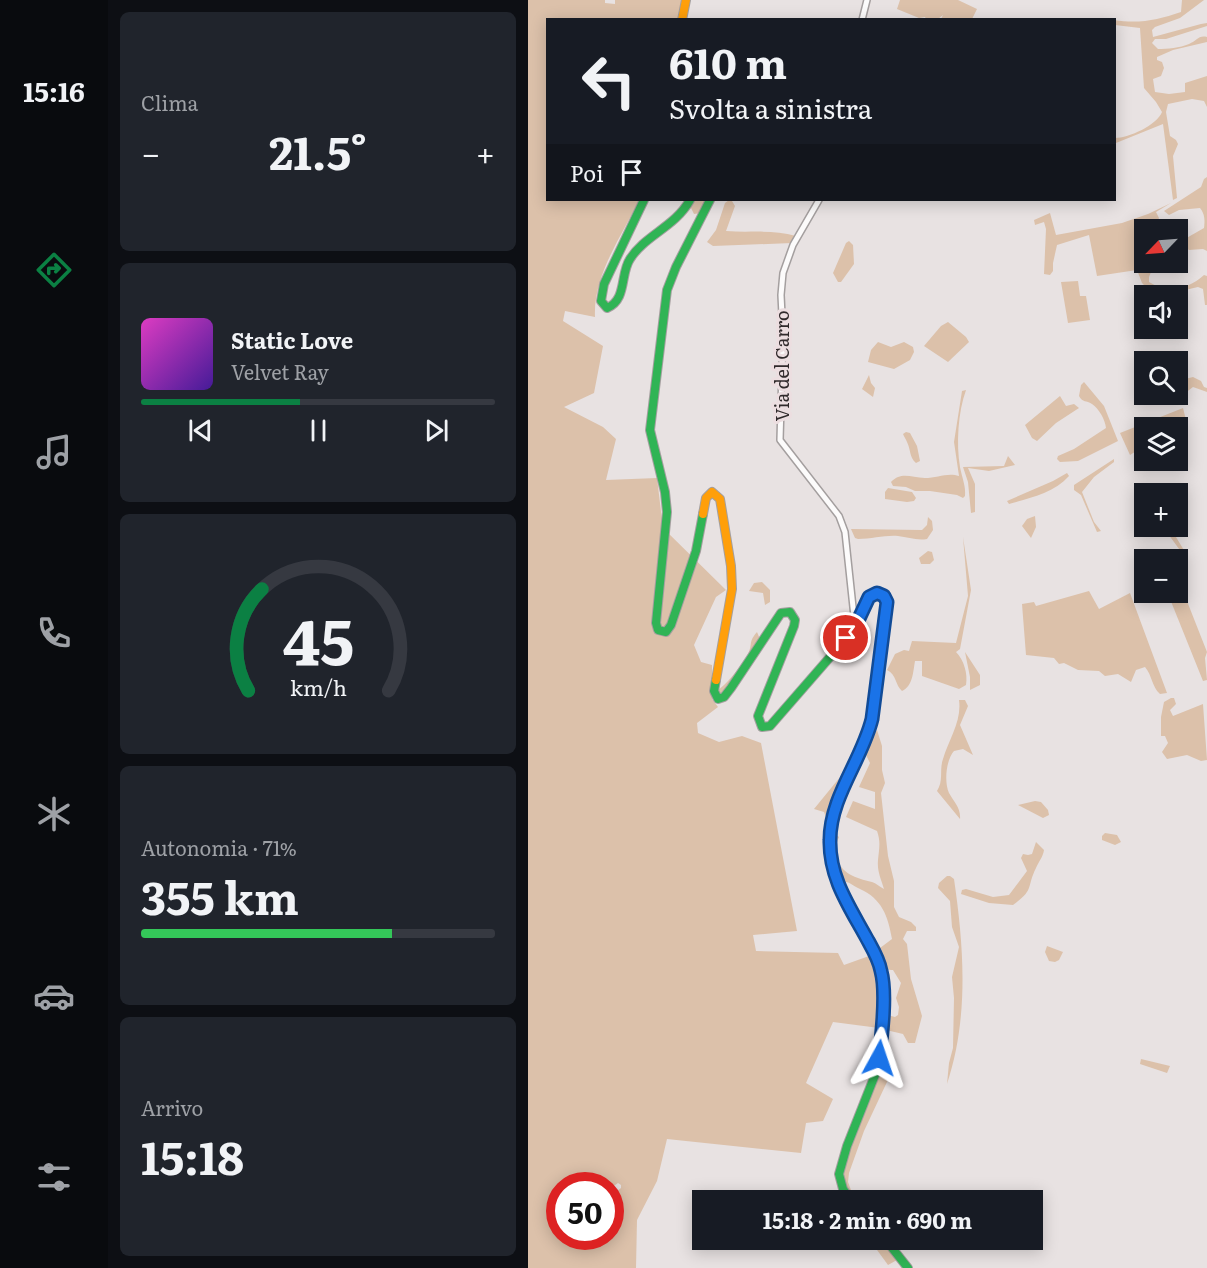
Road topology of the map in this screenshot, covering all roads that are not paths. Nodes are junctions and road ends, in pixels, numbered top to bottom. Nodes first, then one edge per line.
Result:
1 (686, 0) edge
2 (867, 0) edge
3 (682, 18) edge
4 (862, 18) edge
5 (644, 201) edge
6 (689, 201) edge
7 (710, 201) edge
8 (818, 201) edge
9 (855, 627) junction
10 (844, 1190) edge
11 (894, 1250) edge
12 (908, 1268) edge

1 - 3 main road
2 - 4 street
5 - 6 main road
7 - 9 main road
8 - 9 street, Via del Carro
9 - 10 main road
11 - 12 main road

